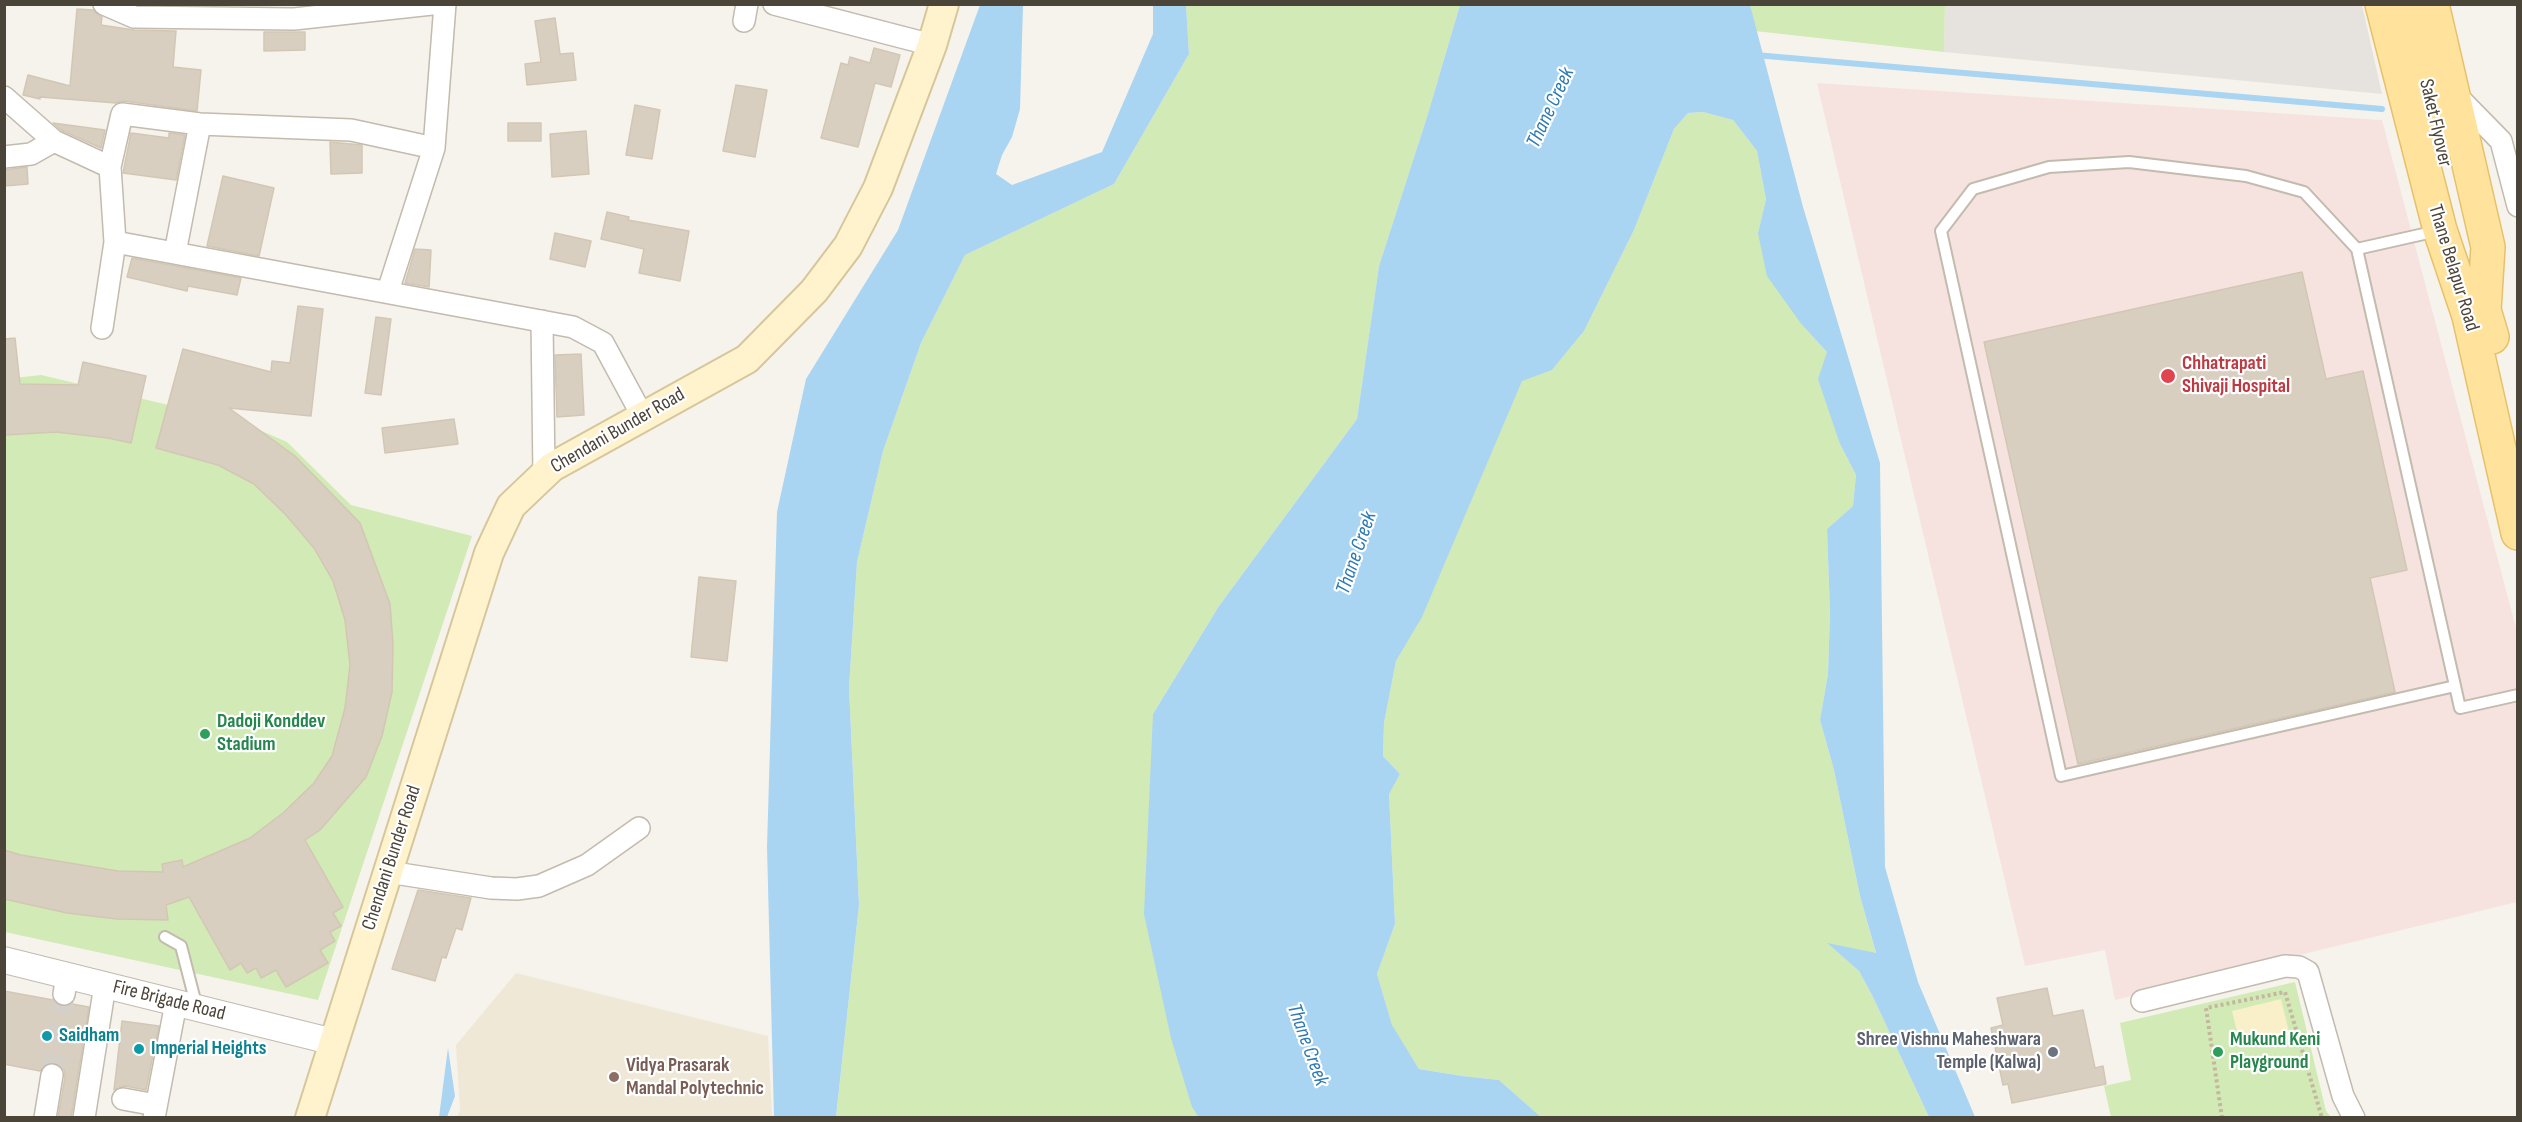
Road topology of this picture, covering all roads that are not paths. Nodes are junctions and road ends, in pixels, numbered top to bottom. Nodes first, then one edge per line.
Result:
1 (104, 4) edge
2 (432, 4) edge
3 (445, 4) edge
4 (774, 4) edge
5 (944, 4) edge
6 (2382, 4) edge
7 (2409, 4) edge
8 (2432, 4) edge
9 (177, 11) edge
10 (932, 45) junction
11 (2454, 93) junction
12 (4, 97) edge
13 (200, 124) junction
14 (54, 141) junction
15 (434, 148) junction
16 (4, 157) edge
17 (110, 166) junction
18 (2517, 207) edge
19 (2440, 230) junction
20 (115, 242) junction
21 (2357, 249) junction
22 (174, 253) junction
23 (388, 291) junction
24 (2484, 310) junction
25 (542, 321) junction
26 (102, 328) dead end
27 (643, 417) junction
28 (2517, 429) edge
29 (544, 475) junction
30 (2517, 533) edge
31 (2455, 686) junction
32 (2517, 695) edge
33 (639, 828) dead end
34 (388, 872) junction
35 (165, 937) dead end
36 (4, 960) edge
37 (110, 987) junction
38 (2142, 1002) dead end
39 (186, 1006) junction
40 (334, 1042) junction
41 (104, 1065) dead end
42 (52, 1075) tunnel mouth
43 (123, 1099) dead end
44 (155, 1111) edge
45 (45, 1118) edge
46 (84, 1118) edge
47 (310, 1118) edge
48 (2354, 1118) edge

1 - 9 street
2 - 9 street
3 - 15 street
4 - 10 street
5 - 10 main road, Chendani Bunder Road
6 - 19 main road, Thane Belapur Road
7 - 24 main road, Saket Flyover
8 - 11 main road, Thane Belapur Road
10 - 27 main road, Chendani Bunder Road
11 - 18 street
11 - 24 main road, Thane Belapur Road
12 - 14 street
13 - 15 street
13 - 17 street
13 - 22 street
14 - 16 street
14 - 17 street
15 - 23 street
17 - 20 street
19 - 21 lane
19 - 30 main road, Thane Belapur Road
20 - 22 street
20 - 26 street
21 - 31 lane
21 - 31 lane
22 - 23 street
23 - 25 street
24 - 28 main road, Thane Belapur Road
25 - 27 street
25 - 29 street
27 - 29 main road, Chendani Bunder Road
29 - 34 main road, Chendani Bunder Road
31 - 32 lane
33 - 34 street
34 - 40 main road, Chendani Bunder Road
35 - 39 lane
36 - 37 street, Fire Brigade Road
37 - 39 street, Fire Brigade Road
37 - 41 street
37 - 46 street
38 - 48 street
39 - 40 street, Fire Brigade Road
39 - 44 street
40 - 47 main road, Chendani Bunder Road
42 - 45 street
43 - 44 street

